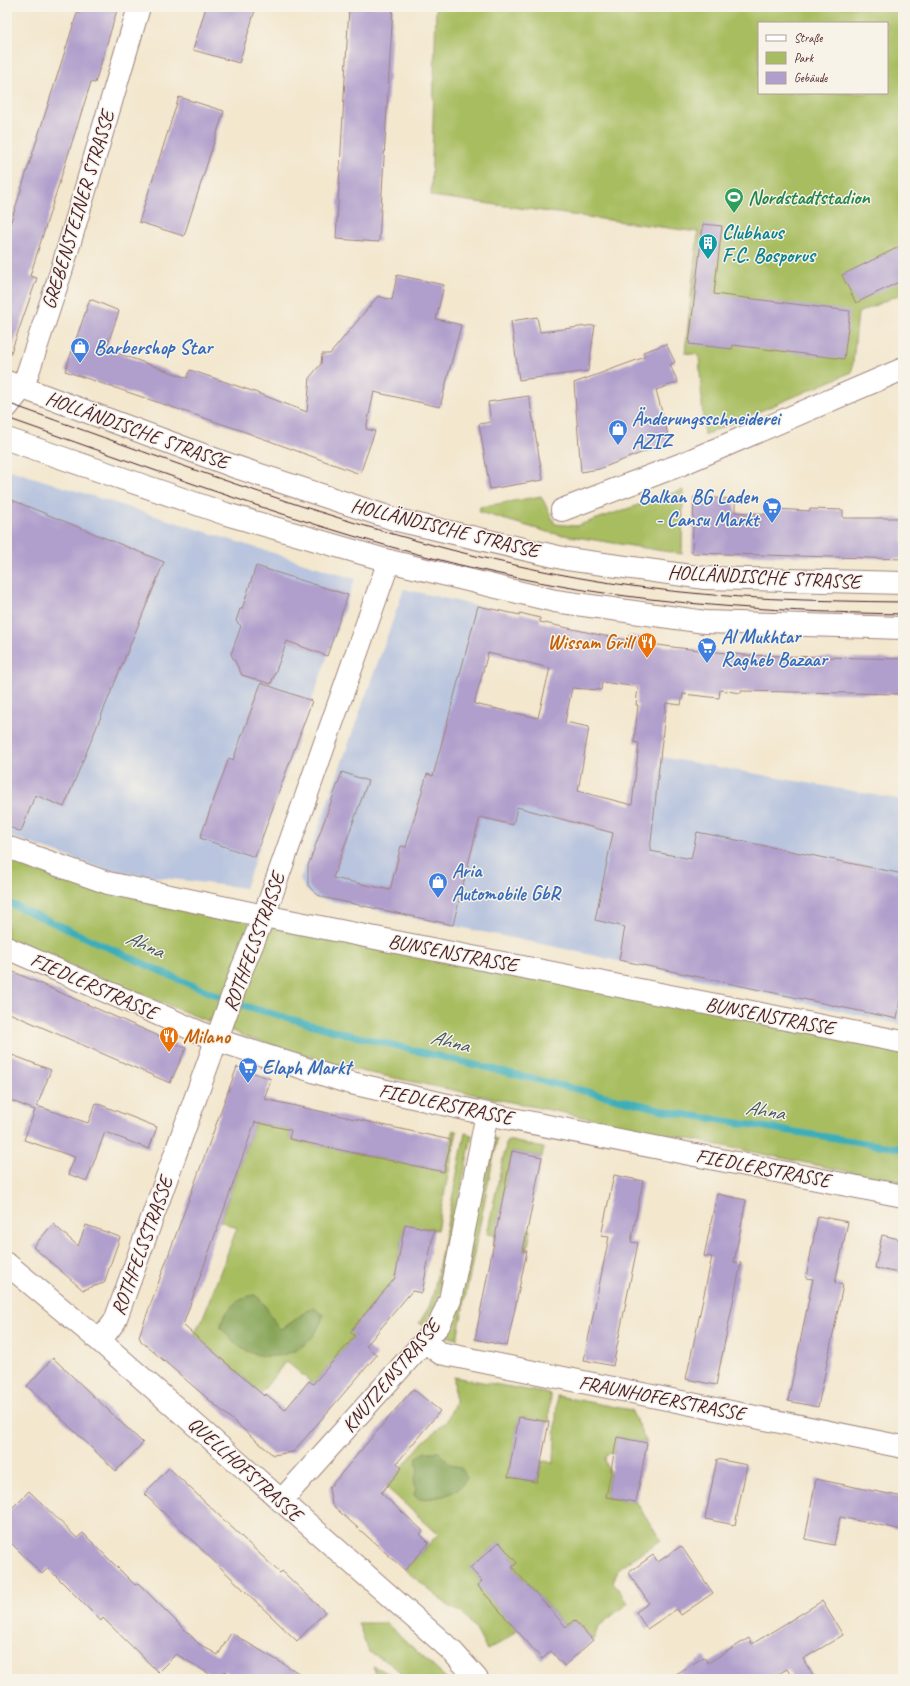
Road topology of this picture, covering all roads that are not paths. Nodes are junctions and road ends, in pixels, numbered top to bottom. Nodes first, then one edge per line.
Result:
1 (139, 7) edge
2 (903, 369) edge
3 (15, 384) edge
4 (7, 407) edge
5 (7, 438) edge
6 (562, 510) dead end
7 (389, 561) junction
8 (903, 583) edge
9 (903, 628) edge
10 (7, 847) edge
11 (264, 916) junction
12 (7, 948) edge
13 (220, 1032) junction
14 (903, 1042) edge
15 (487, 1114) junction
16 (903, 1196) edge
17 (7, 1264) edge
18 (100, 1341) junction
19 (425, 1342) junction
20 (903, 1447) edge
21 (282, 1501) junction
22 (477, 1679) edge

1 - 3 street, GREBENSTEINER STRASSE
2 - 6 street
3 - 4 street, GREBENSTEINER STRASSE
3 - 8 street, HOLLÄNDISCHE STRASSE
5 - 7 street
7 - 9 street
7 - 11 street, ROTHFELSSTRASSE
10 - 11 street, BUNSENSTRASSE
11 - 13 street, ROTHFELSSTRASSE
11 - 14 street, BUNSENSTRASSE
12 - 13 street, FIEDLERSTRASSE
13 - 15 street, FIEDLERSTRASSE
13 - 18 street, ROTHFELSSTRASSE
15 - 16 street, FIEDLERSTRASSE
15 - 19 street, KNUTZENSTRASSE
17 - 18 street, QUELLHOFSTRASSE
18 - 21 street, QUELLHOFSTRASSE
19 - 20 street, FRAUNHOFERSTRASSE
19 - 21 street, KNUTZENSTRASSE
21 - 22 street, QUELLHOFSTRASSE

